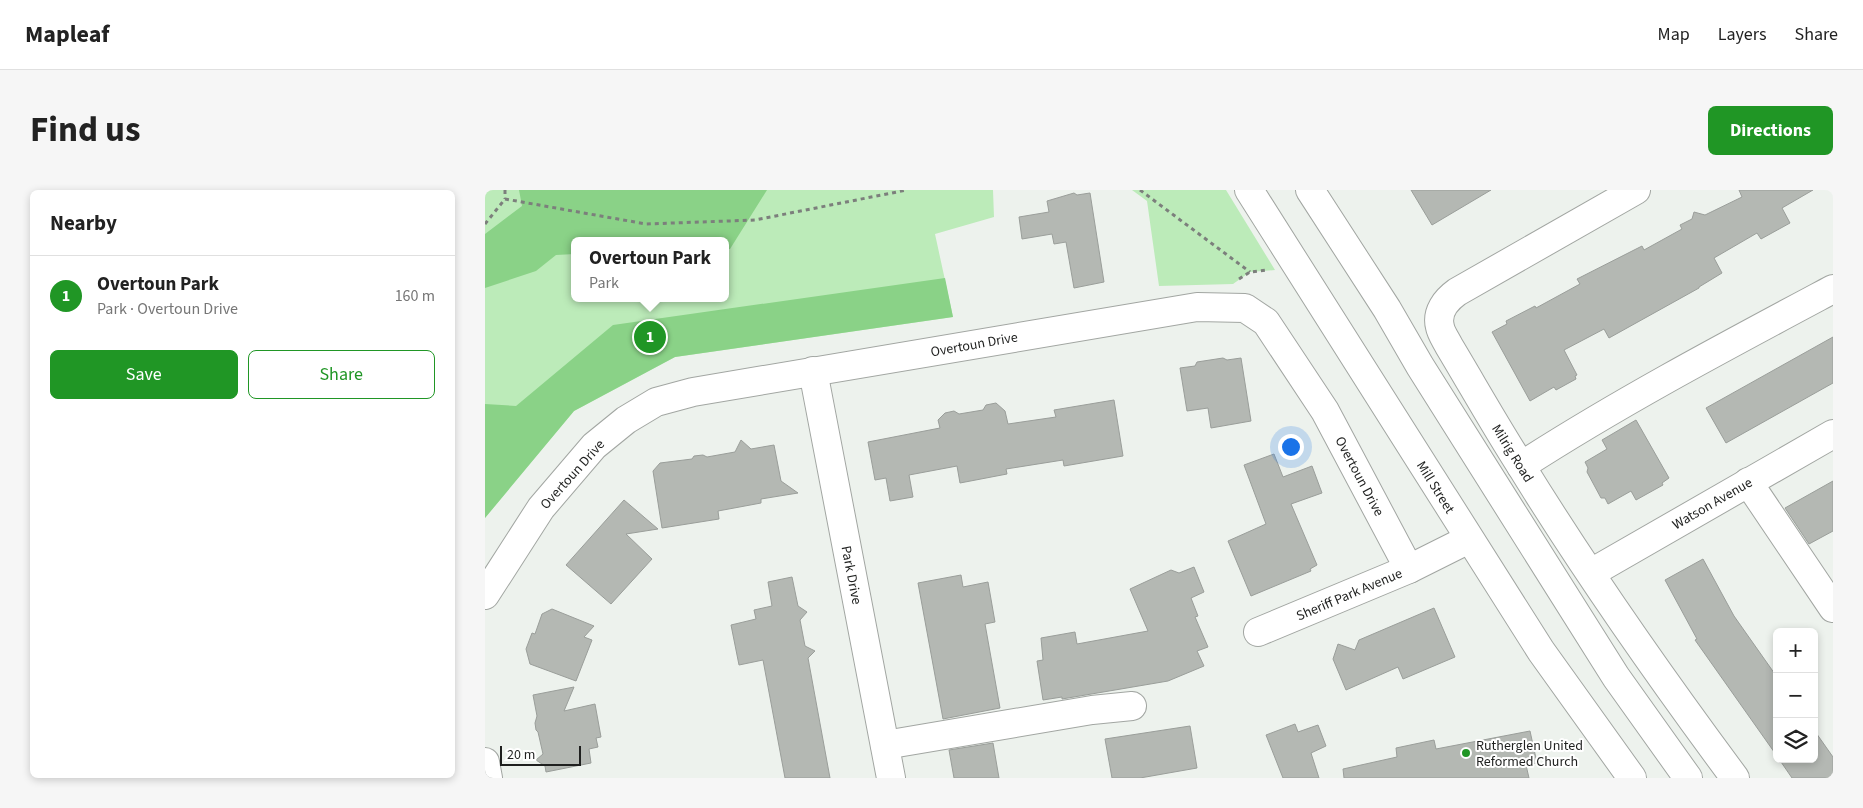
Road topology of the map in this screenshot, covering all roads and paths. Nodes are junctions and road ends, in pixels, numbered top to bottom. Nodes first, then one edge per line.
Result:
1 (505, 190) edge
2 (907, 190) edge
3 (1140, 190) edge
4 (1249, 190) edge
5 (1310, 190) edge
6 (1636, 190) edge
7 (505, 199) junction
8 (492, 213) junction
9 (485, 214) edge
10 (485, 224) edge
11 (1250, 272) dead end
12 (1833, 289) edge
13 (813, 371) junction
14 (1833, 434) edge
15 (1521, 466) junction
16 (1749, 482) junction
17 (1469, 539) junction
18 (1409, 569) junction
19 (1591, 573) junction
20 (485, 595) edge
21 (1831, 600) edge
22 (1259, 632) dead end
23 (1133, 706) dead end
24 (885, 745) junction
25 (485, 762) edge
26 (487, 778) edge
27 (891, 778) edge
28 (1632, 778) edge
29 (1688, 778) edge
30 (1735, 778) edge

1 - 7 path
2 - 7 path
3 - 11 path
4 - 17 street, Mill Street
5 - 29 street
6 - 15 street, Milrig Road
7 - 8 path
8 - 9 path
8 - 10 path
12 - 15 street
13 - 18 street, Overtoun Drive
13 - 20 street, Overtoun Drive
13 - 24 street, Park Drive
14 - 16 street, Watson Avenue
15 - 19 street, Milrig Road
16 - 19 street, Watson Avenue
16 - 21 street
17 - 18 street, Sheriff Park Avenue
17 - 28 street, Mill Street
18 - 22 street, Sheriff Park Avenue
19 - 30 street, Milrig Road
23 - 24 street
24 - 27 street, Park Drive
25 - 26 street

